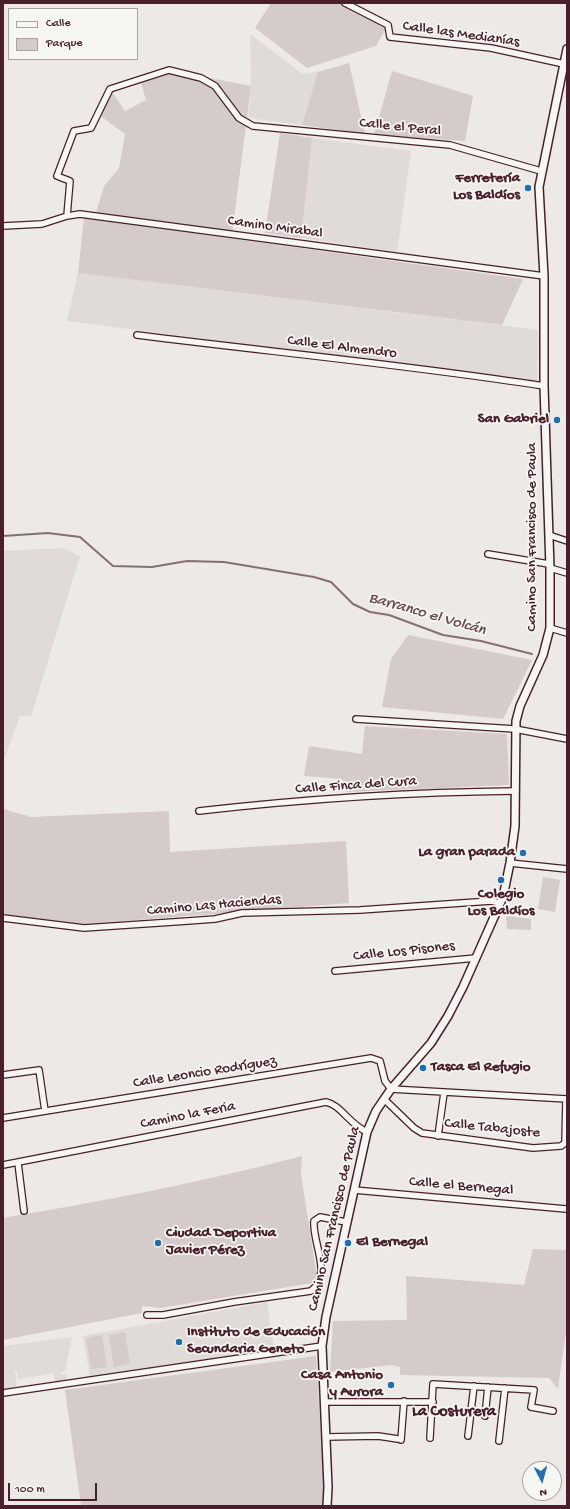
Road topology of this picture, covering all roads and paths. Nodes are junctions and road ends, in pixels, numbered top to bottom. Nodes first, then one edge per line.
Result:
1 (345, 3) edge
2 (567, 49) edge
3 (564, 64) junction
4 (564, 73) edge
5 (541, 171) junction
6 (67, 216) junction
7 (3, 226) edge
8 (544, 276) junction
9 (137, 335) dead end
10 (544, 386) junction
11 (549, 535) junction
12 (567, 541) edge
13 (488, 554) dead end
14 (550, 566) junction
15 (567, 573) edge
16 (550, 628) junction
17 (567, 633) edge
18 (356, 719) dead end
19 (515, 729) junction
20 (567, 739) edge
21 (515, 791) junction
22 (199, 811) dead end
23 (510, 863) junction
24 (567, 869) edge
25 (500, 903) junction
26 (3, 918) edge
27 (476, 958) junction
28 (335, 971) dead end
29 (3, 1075) edge
30 (391, 1089) junction
31 (444, 1093) junction
32 (566, 1099) edge
33 (385, 1100) junction
34 (45, 1111) junction
35 (3, 1118) edge
36 (367, 1132) junction
37 (438, 1136) junction
38 (18, 1163) junction
39 (3, 1165) edge
40 (354, 1190) junction
41 (566, 1209) dead end
42 (24, 1211) dead end
43 (346, 1222) junction
44 (147, 1315) dead end
45 (322, 1346) junction
46 (474, 1386) junction
47 (488, 1387) junction
48 (505, 1388) junction
49 (3, 1393) edge
50 (404, 1401) junction
51 (324, 1402) junction
52 (433, 1402) junction
53 (553, 1411) dead end
54 (485, 1416) dead end
55 (468, 1436) dead end
56 (326, 1437) junction
57 (430, 1438) dead end
58 (499, 1441) dead end
59 (327, 1506) edge

1 - 3 street, Calle las Medianías
2 - 3 main road, Camino San Francisco de Paula
3 - 4 main road, Camino San Francisco de Paula
4 - 5 main road, Camino San Francisco de Paula
5 - 6 street, Calle el Peral
5 - 8 main road, Camino San Francisco de Paula
6 - 7 street, Camino Mirabal
6 - 8 street, Camino Mirabal
8 - 10 main road, Camino San Francisco de Paula
9 - 10 street, Calle El Almendro
10 - 11 main road, Camino San Francisco de Paula
11 - 12 street
11 - 14 main road, Camino San Francisco de Paula
13 - 14 street
14 - 15 street
14 - 16 main road, Camino San Francisco de Paula
16 - 17 street
16 - 19 main road, Camino San Francisco de Paula
18 - 19 street
19 - 20 street
19 - 21 main road, Camino San Francisco de Paula
21 - 22 street, Calle Finca del Cura
21 - 23 main road, Camino San Francisco de Paula
23 - 24 street
23 - 25 main road, Camino San Francisco de Paula
25 - 26 street, Camino Las Haciendas
25 - 27 main road, Camino San Francisco de Paula
27 - 28 street, Calle Los Pisones
27 - 30 main road, Camino San Francisco de Paula
29 - 34 street
30 - 31 street
30 - 33 main road, Camino San Francisco de Paula
30 - 34 street, Calle Leoncio Rodríguez
31 - 32 street
31 - 37 street
32 - 37 street, Calle Tabajoste
33 - 36 main road, Camino San Francisco de Paula
33 - 37 street, Calle Tabajoste
34 - 35 street, Calle Leoncio Rodríguez
36 - 38 street, Camino la Feria
36 - 40 main road, Camino San Francisco de Paula
38 - 39 street, Camino la Feria
38 - 42 street
40 - 41 street, Calle el Bernegal
40 - 43 main road, Camino San Francisco de Paula
43 - 44 street
43 - 45 main road, Camino San Francisco de Paula
45 - 49 street
45 - 51 main road, Camino San Francisco de Paula
46 - 47 street
46 - 52 street
46 - 55 street
47 - 48 street
47 - 54 street
48 - 53 street
48 - 58 street
50 - 51 street
50 - 52 street
50 - 56 street
51 - 56 main road, Camino San Francisco de Paula
52 - 57 street
56 - 59 main road, Camino San Francisco de Paula

